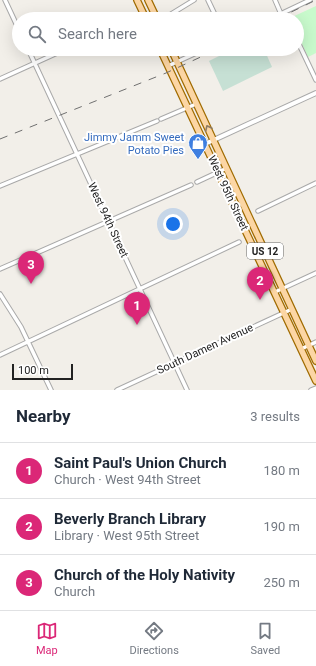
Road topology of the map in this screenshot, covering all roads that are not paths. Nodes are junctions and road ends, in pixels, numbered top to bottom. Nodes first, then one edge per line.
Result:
1 (5, 0) edge
2 (137, 0) edge
3 (148, 0) edge
4 (194, 0) edge
5 (208, 0) edge
6 (275, 0) edge
7 (310, 0) edge
8 (143, 12) edge
9 (154, 12) edge
10 (174, 12) edge
11 (214, 12) edge
12 (280, 12) edge
13 (285, 12) edge
14 (12, 15) edge
15 (304, 55) edge
16 (31, 56) edge
17 (52, 56) edge
18 (163, 56) edge
19 (174, 56) edge
20 (190, 56) edge
21 (177, 62) junction
22 (35, 64) junction
23 (168, 66) junction
24 (0, 79) edge
25 (316, 80) edge
26 (316, 93) edge
27 (196, 104) junction
28 (188, 108) junction
29 (214, 140) junction
30 (205, 144) junction
31 (77, 154) junction
32 (227, 168) junction
33 (218, 172) junction
34 (197, 182) dead end
35 (316, 183) edge
36 (191, 185) dead end
37 (0, 186) edge
38 (258, 211) dead end
39 (109, 222) junction
40 (239, 242) dead end
41 (0, 270) edge
42 (316, 273) edge
43 (282, 288) junction
44 (140, 289) junction
45 (275, 292) junction
46 (0, 294) edge
47 (292, 309) junction
48 (284, 312) junction
49 (29, 342) junction
50 (316, 342) edge
51 (309, 345) junction
52 (301, 349) junction
53 (0, 355) edge
54 (316, 361) edge
55 (175, 363) junction
56 (316, 381) edge
57 (316, 388) edge
58 (51, 390) edge
59 (117, 390) edge
60 (188, 390) edge
61 (311, 390) edge

1 - 14 street
2 - 8 main road
3 - 9 main road
4 - 10 street
5 - 11 street
6 - 12 street
7 - 13 street
15 - 25 street
16 - 22 street, West 94th Street
17 - 22 street
18 - 23 main road, West 95th Street / US 12
19 - 21 main road, West 95th Street / US 12
20 - 21 street
21 - 23 street
21 - 27 main road, West 95th Street / US 12
22 - 24 street
22 - 31 street, West 94th Street
23 - 28 main road, West 95th Street / US 12
26 - 29 street
27 - 28 street
29 -> 27 main road, West 95th Street / US 12
28 - 30 main road, West 95th Street / US 12
28 - 31 street
29 - 30 street
29 - 32 main road, West 95th Street / US 12
30 - 33 main road, West 95th Street / US 12
31 - 37 street
31 - 39 street, West 94th Street
32 - 33 street
32 - 43 main road, West 95th Street / US 12
33 - 34 street
33 - 45 main road, West 95th Street / US 12
35 - 38 street
36 - 39 street
39 - 41 street
39 - 44 street, West 94th Street
40 - 44 street
42 - 43 street
43 - 45 street
43 - 47 main road, West 95th Street / US 12
44 - 49 street
44 - 55 street, West 94th Street
45 - 48 main road, West 95th Street / US 12
46 - 49 street
47 - 48 street, South Damen Avenue
47 - 51 main road, West 95th Street / US 12
48 - 52 main road, West 95th Street / US 12
48 - 55 street, South Damen Avenue
49 - 53 street
49 - 58 street
50 - 51 street
51 - 52 street
51 - 54 main road, West 95th Street / US 12
52 - 56 main road, West 95th Street / US 12
55 - 59 street, South Damen Avenue
55 - 60 street, West 94th Street
57 - 61 street

